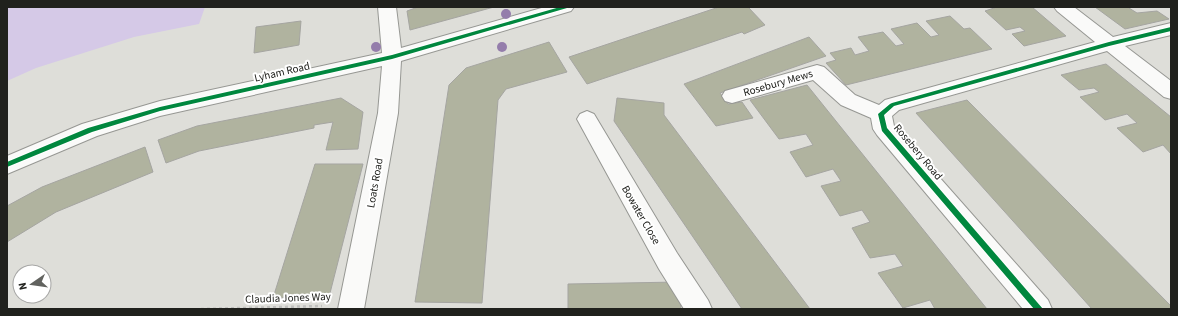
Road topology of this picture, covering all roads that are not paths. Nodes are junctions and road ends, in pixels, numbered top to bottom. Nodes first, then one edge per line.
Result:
1 (387, 7) edge
2 (565, 7) edge
3 (1063, 7) edge
4 (1171, 29) edge
5 (1109, 44) junction
6 (392, 57) junction
7 (1171, 92) edge
8 (732, 96) dead end
9 (881, 114) junction
10 (587, 119) dead end
11 (7, 165) edge
12 (352, 307) edge
13 (699, 309) edge
14 (1039, 309) edge

1 - 6 street, Loats Road
2 - 6 street, Lyham Road
3 - 5 street
4 - 5 street
5 - 7 street
5 - 9 street
6 - 11 street, Lyham Road
6 - 12 street, Loats Road
8 - 9 street, Rosebury Mews
9 - 14 street, Rosebery Road
10 - 13 street, Bowater Close

